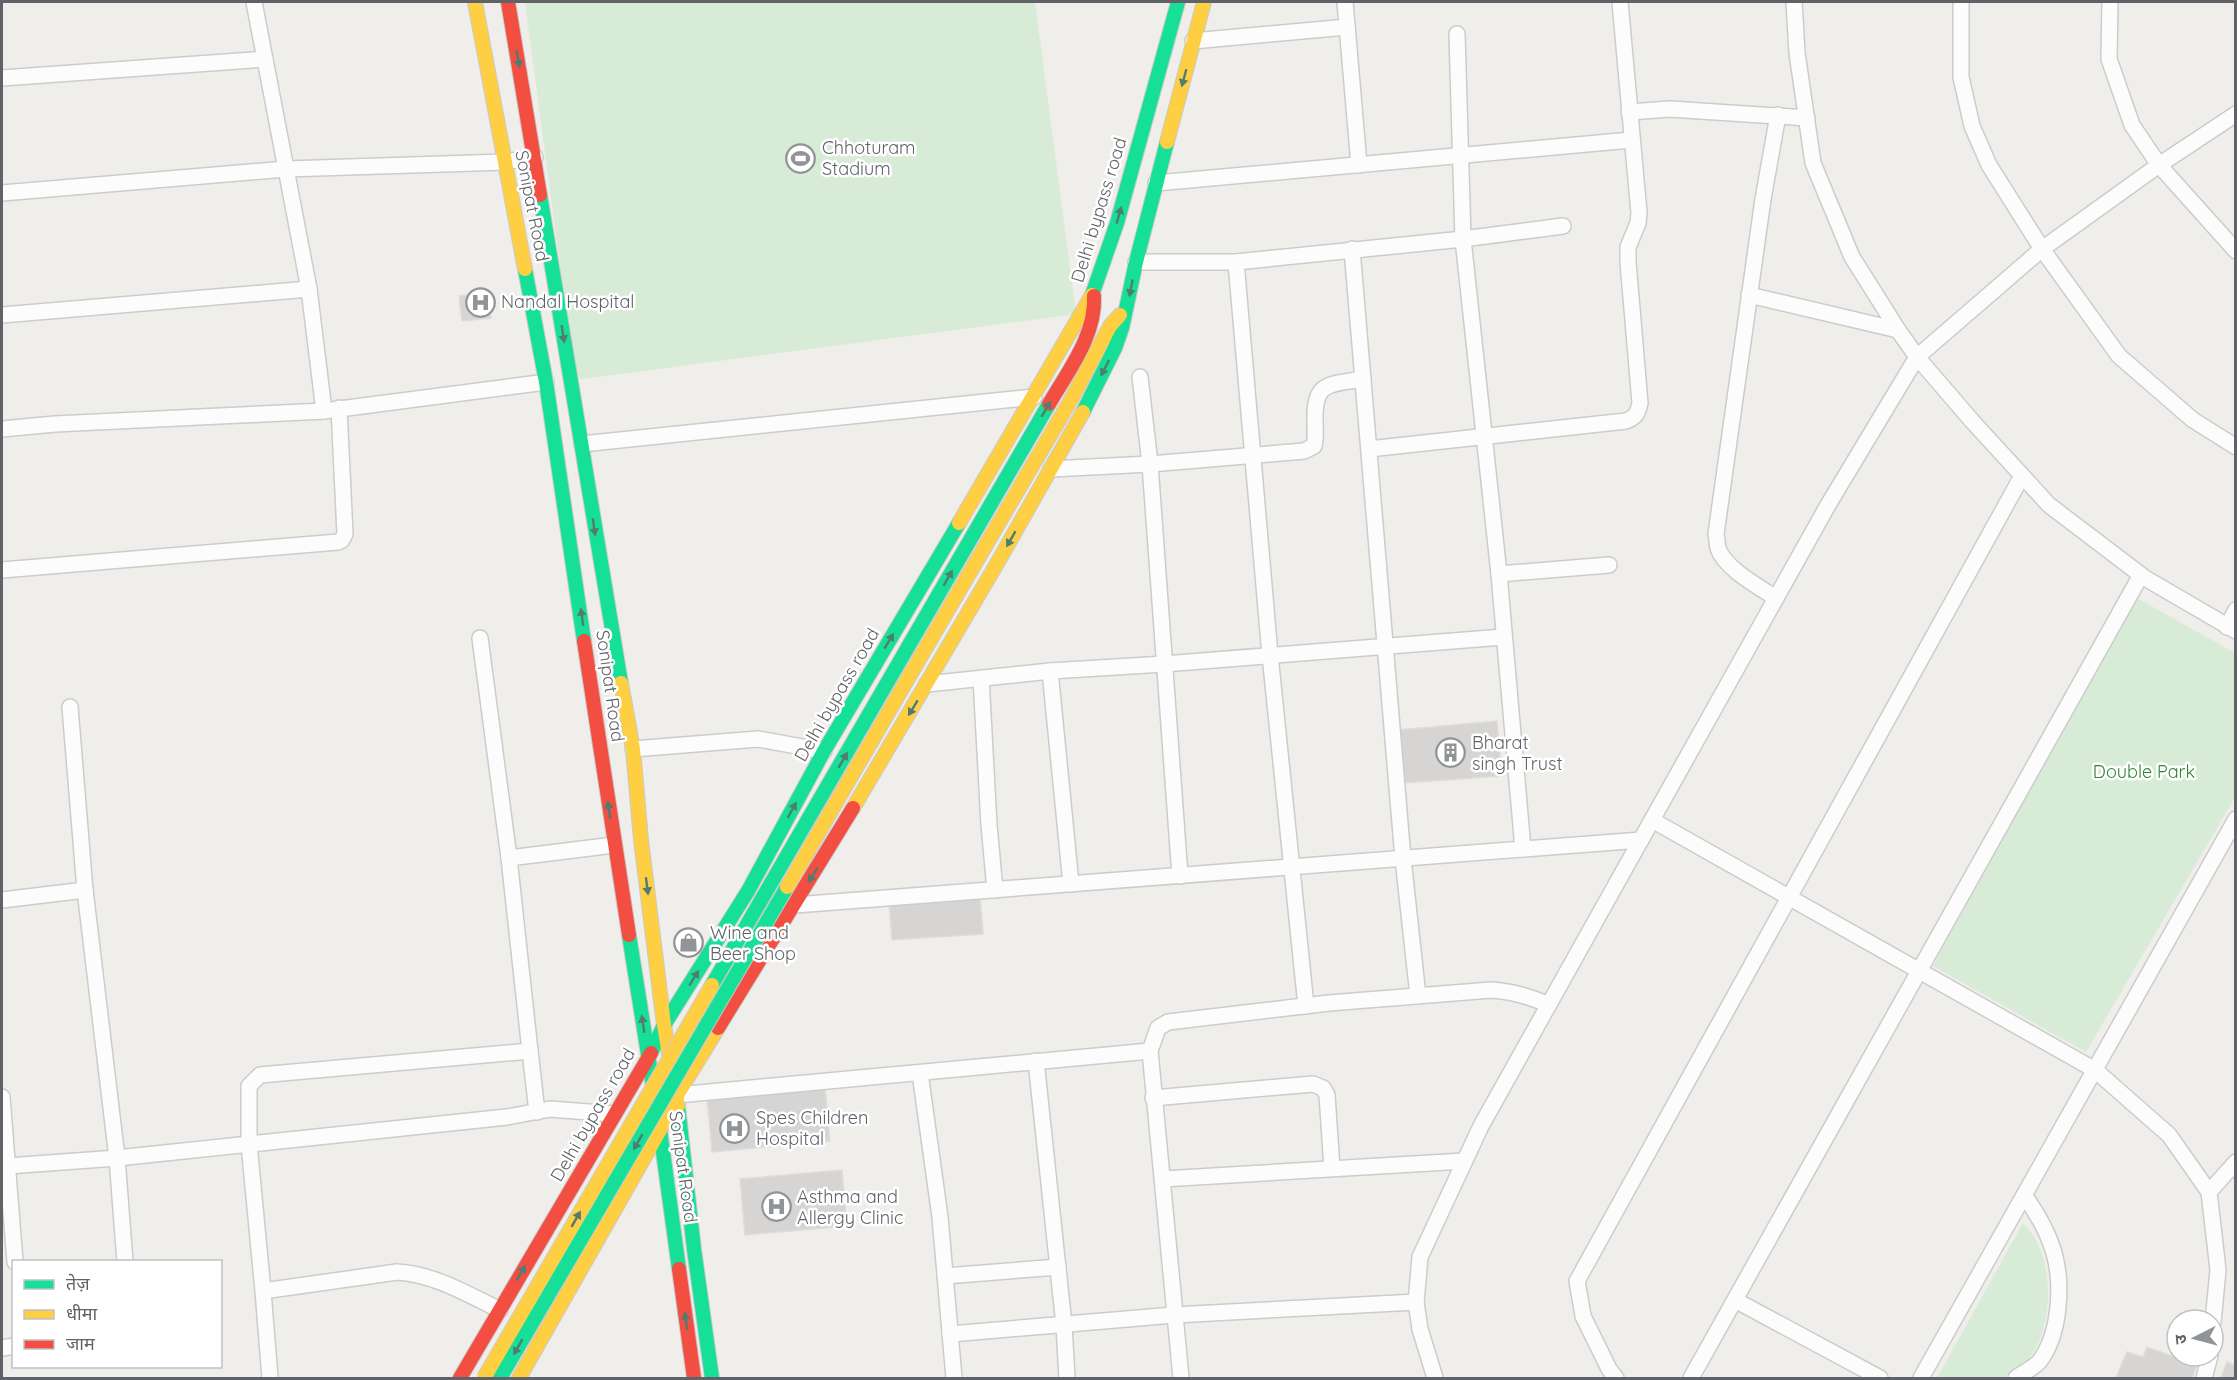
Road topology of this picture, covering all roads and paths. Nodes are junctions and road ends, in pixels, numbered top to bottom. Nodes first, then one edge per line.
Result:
1 (254, 2) edge
2 (475, 2) edge
3 (508, 2) edge
4 (1178, 2) edge
5 (1204, 2) edge
6 (1345, 2) edge
7 (1620, 2) edge
8 (1794, 2) edge
9 (1960, 2) edge
10 (2110, 2) edge
11 (1347, 27) junction
12 (1457, 34) dead end
13 (1193, 41) junction
14 (265, 59) junction
15 (2, 78) edge
16 (1629, 112) junction
17 (2235, 114) edge
18 (1778, 115) junction
19 (1807, 118) junction
20 (1631, 140) junction
21 (1460, 156) junction
22 (534, 157) junction
23 (505, 162) junction
24 (1359, 165) junction
25 (2159, 165) junction
26 (286, 169) junction
27 (1156, 183) junction
28 (2, 193) edge
29 (1563, 226) dead end
30 (1463, 239) junction
31 (1352, 249) junction
32 (2042, 249) junction
33 (2235, 251) edge
34 (1136, 262) junction
35 (1236, 262) junction
36 (309, 289) junction
37 (1094, 290) junction
38 (1749, 295) junction
39 (1125, 314) junction
40 (2, 315) edge
41 (1898, 330) junction
42 (1917, 357) junction
43 (1140, 377) dead end
44 (1363, 379) junction
45 (546, 382) junction
46 (1034, 397) junction
47 (331, 410) junction
48 (2, 429) edge
49 (1484, 435) junction
50 (582, 444) junction
51 (2235, 447) edge
52 (1369, 449) junction
53 (1254, 456) junction
54 (1150, 464) junction
55 (1051, 469) junction
56 (2022, 476) junction
57 (587, 563) junction
58 (1609, 565) dead end
59 (2, 570) edge
60 (1499, 574) junction
61 (2141, 575) junction
62 (1776, 598) junction
63 (2235, 610) edge
64 (2231, 629) edge
65 (1503, 637) junction
66 (480, 638) dead end
67 (1387, 646) junction
68 (1270, 655) junction
69 (1164, 664) junction
70 (1050, 671) junction
71 (981, 678) junction
72 (927, 684) junction
73 (70, 707) dead end
74 (633, 749) junction
75 (824, 751) junction
76 (2235, 819) edge
77 (1652, 820) junction
78 (1641, 840) junction
79 (614, 845) junction
80 (1523, 849) junction
81 (509, 858) junction
82 (1403, 859) junction
83 (1292, 867) junction
84 (1180, 876) junction
85 (1071, 884) junction
86 (85, 890) junction
87 (995, 890) junction
88 (1789, 897) junction
89 (2, 900) edge
90 (795, 905) junction
91 (1919, 970) junction
92 (1418, 996) junction
93 (1547, 1004) junction
94 (1306, 1006) junction
95 (664, 1025) junction
96 (530, 1051) junction
97 (1150, 1052) junction
98 (648, 1058) junction
99 (1036, 1061) junction
100 (2095, 1070) junction
101 (920, 1073) junction
102 (677, 1095) junction
103 (2, 1097) edge
104 (1153, 1098) junction
105 (537, 1112) junction
106 (614, 1114) junction
107 (660, 1130) junction
108 (249, 1144) junction
109 (117, 1158) junction
110 (1464, 1161) junction
111 (2235, 1162) edge
112 (8, 1166) junction
113 (1332, 1168) junction
114 (1163, 1179) junction
115 (2209, 1192) junction
116 (2024, 1195) junction
117 (7, 1217) edge
118 (15, 1260) edge
119 (125, 1260) edge
120 (1058, 1267) junction
121 (945, 1276) junction
122 (263, 1291) junction
123 (1735, 1300) junction
124 (1416, 1302) junction
125 (2214, 1308) edge
126 (500, 1310) junction
127 (1174, 1316) junction
128 (1064, 1325) junction
129 (950, 1334) junction
130 (270, 1378) edge
131 (460, 1378) edge
132 (484, 1378) edge
133 (500, 1378) edge
134 (519, 1378) edge
135 (694, 1378) edge
136 (712, 1378) edge
137 (954, 1378) edge
138 (1067, 1378) edge
139 (1182, 1378) edge
140 (1435, 1378) edge
141 (1616, 1378) edge
142 (1691, 1378) edge
143 (1880, 1378) edge
144 (1921, 1378) edge
145 (2016, 1378) edge

1 - 14 street
2 - 23 main road, Sonipat Road
3 -> 22 main road, Sonipat Road
37 -> 4 main road, Delhi bypass road
5 - 13 main road
6 - 11 street
7 - 16 street
8 - 19 street
9 - 32 street
10 - 25 street
11 - 13 street
11 - 24 street
12 - 21 street
13 -> 27 main road
14 - 15 street
14 - 26 street
16 - 18 street
16 - 20 street
17 - 25 street
18 - 19 street
18 - 38 street
19 - 41 street
20 - 21 street
20 - 49 street
21 - 24 street
21 - 30 street
22 - 23 street
22 -> 50 main road, Sonipat Road
23 - 26 street
23 - 45 main road, Sonipat Road
24 - 27 street
25 - 32 street
25 - 33 street
26 - 28 street
26 - 36 street
27 - 34 main road
29 - 30 street
30 - 31 street
30 - 49 street
31 - 35 street
31 - 44 street
32 - 42 street
32 - 51 street
34 - 35 street
34 -> 39 main road
35 - 53 street
36 - 40 street
36 - 47 street
37 - 46 main road, Delhi bypass road
132 -> 37 main road, bridge
38 - 41 street
38 - 62 street
39 -> 55 main road
39 -> 133 main road, bridge
41 - 42 street
42 - 56 street
42 - 62 street
43 - 54 street
44 - 52 street
44 - 53 street
45 - 47 street
45 - 57 main road, Sonipat Road
46 - 50 street
75 -> 46 main road, Delhi bypass road
47 - 48 street
47 - 59 street
49 - 52 street
49 - 60 street
50 -> 57 main road, Sonipat Road
52 - 67 street
53 - 54 street
53 - 68 street
54 - 55 street
54 - 69 street
55 -> 72 main road
56 - 61 street
56 - 88 street
57 - 74 main road, Sonipat Road
79 -> 57 main road, Sonipat Road
58 - 60 street
60 - 65 street
61 - 64 street
61 - 91 street
62 - 77 street
63 - 64 street
65 - 67 street
65 - 80 street
66 - 81 street
67 - 68 street
67 - 82 street
68 - 69 street
68 - 83 street
69 - 70 street
69 - 84 street
70 - 71 street
70 - 85 street
71 - 72 street
71 - 87 street
72 -> 90 main road
73 - 86 street
74 - 75 street
74 -> 95 main road, Sonipat Road
95 -> 75 main road, Delhi bypass road
76 - 100 street
77 - 78 street
77 - 88 street
78 - 80 street
78 - 93 street
79 - 81 street
98 -> 79 main road, Sonipat Road
80 - 82 street
81 - 96 street
82 - 83 street
82 - 92 street
83 - 84 street
83 - 94 street
84 - 85 street
85 - 87 street
86 - 89 street
86 - 109 street
87 - 90 street
88 - 91 street
88 - 141 street
90 - 102 main road
91 - 100 street
91 - 123 street
92 - 93 street
92 - 94 street
93 - 110 street
94 - 97 street
95 - 98 main road, Delhi bypass road
95 - 102 main road, Sonipat Road
96 - 105 street
96 - 108 street
97 - 99 street
97 - 104 street
98 - 106 main road, Delhi bypass road
98 - 107 main road, Sonipat Road
99 - 101 street
99 - 120 street
100 - 115 street
100 - 116 street
101 - 102 street
101 - 121 street
102 - 107 main road
102 - 136 main road, Sonipat Road
103 - 112 street
104 - 113 street
104 - 114 street
105 - 106 street
105 - 108 street
126 -> 106 main road, Delhi bypass road
107 - 134 main road
135 -> 107 main road, Sonipat Road
108 - 109 street
108 - 122 street
109 - 112 street
109 - 119 street
110 - 113 street
110 - 124 street
111 - 115 street
112 - 117 street
113 - 114 street
114 - 127 street
115 - 125 street
116 - 144 street
116 - 145 street
117 - 118 street
120 - 121 street
120 - 128 street
121 - 129 street
122 - 126 street
122 - 130 street
123 - 142 street
123 - 143 street
124 - 127 street
124 - 140 street
126 - 131 main road, Delhi bypass road
127 - 128 street
127 - 139 street
128 - 129 street
128 - 138 street
129 - 137 street

